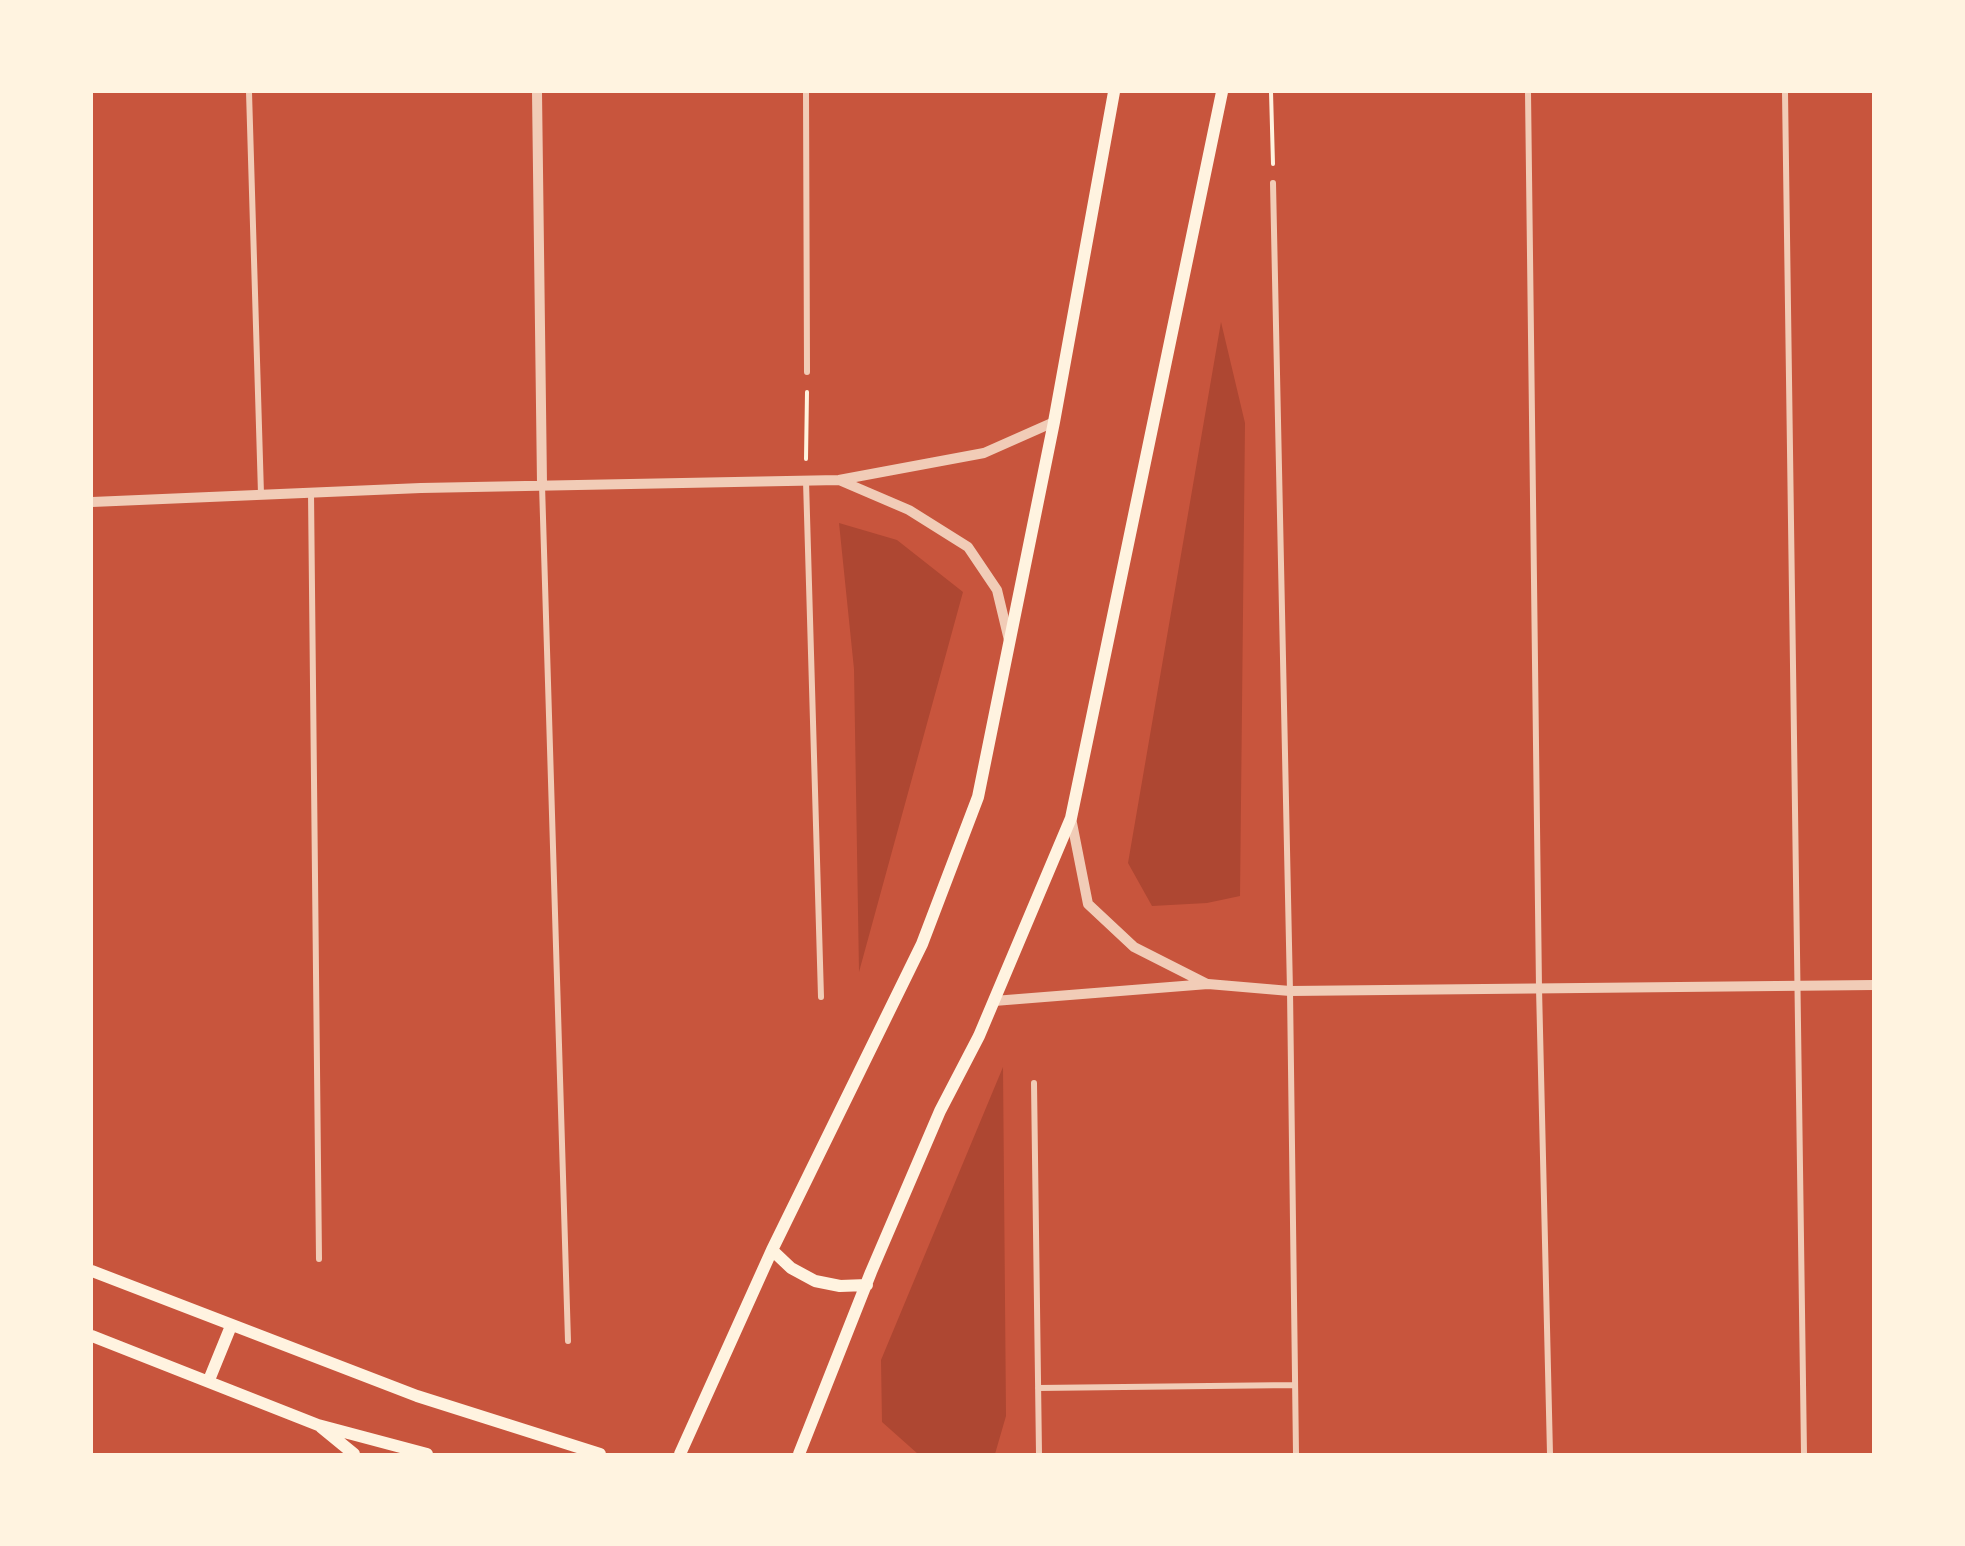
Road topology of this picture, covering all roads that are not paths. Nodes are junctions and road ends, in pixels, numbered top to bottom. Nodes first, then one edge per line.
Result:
1 (249, 92) edge
2 (537, 92) edge
3 (806, 92) edge
4 (1114, 92) edge
5 (1222, 92) edge
6 (1528, 92) edge
7 (1785, 92) edge
8 (1273, 183) road end
9 (807, 372) road end
10 (1054, 422) junction
11 (839, 480) junction
12 (806, 481) junction
13 (542, 484) junction
14 (311, 493) junction
15 (261, 494) junction
16 (92, 502) edge
17 (1010, 642) junction
18 (1071, 818) junction
19 (1208, 984) junction
20 (1874, 985) edge
21 (1797, 986) junction
22 (1539, 988) junction
23 (1290, 991) junction
24 (821, 997) dead end
25 (994, 1001) junction
26 (1034, 1083) dead end
27 (771, 1250) junction
28 (319, 1259) dead end
29 (92, 1271) edge
30 (867, 1285) junction
31 (231, 1326) junction
32 (92, 1336) edge
33 (568, 1341) dead end
34 (209, 1380) junction
35 (1295, 1385) junction
36 (1038, 1388) junction
37 (318, 1425) junction
38 (354, 1455) edge
39 (428, 1455) edge
40 (600, 1455) edge
41 (680, 1455) edge
42 (799, 1455) edge
43 (1039, 1455) edge
44 (1296, 1455) edge
45 (1550, 1455) edge
46 (1804, 1455) edge

1 - 15 street
2 - 13 street
3 - 9 street
4 - 10 main road
5 - 18 main road
6 - 22 street
7 - 21 street
8 - 23 street
10 - 11 street
10 - 17 main road
11 - 12 street
11 - 17 street
12 - 13 street
12 - 24 street
13 - 14 street
13 - 33 street
14 - 15 street
14 - 28 street
15 - 16 street
17 - 27 main road
18 - 19 street
18 - 25 main road
19 - 23 street
19 - 25 street
20 - 21 street
21 - 22 street
21 - 46 street
22 - 23 street
22 - 45 street
23 - 35 street
25 - 30 main road
26 - 36 street
27 - 30 main road
27 - 41 main road
29 - 31 main road
30 - 42 main road
31 - 34 main road
31 - 40 main road
32 - 34 main road
34 - 37 main road
35 - 36 street
35 - 44 street
36 - 43 street
37 - 38 main road
37 - 39 main road

